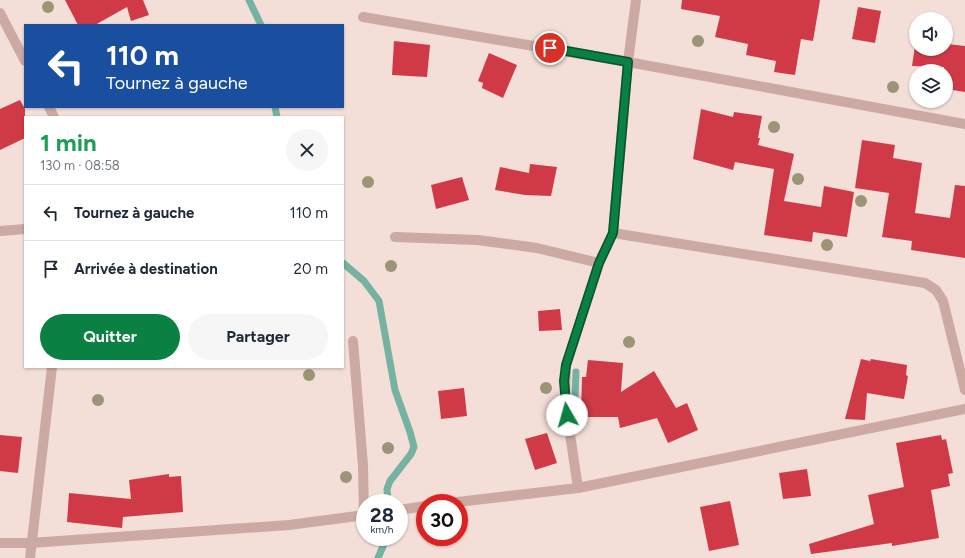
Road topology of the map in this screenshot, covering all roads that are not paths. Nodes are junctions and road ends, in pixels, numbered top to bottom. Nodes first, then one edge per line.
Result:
1 (636, 0) edge
2 (0, 13) edge
3 (363, 17) dead end
4 (24, 59) edge
5 (628, 62) junction
6 (965, 124) edge
7 (24, 229) edge
8 (0, 231) edge
9 (613, 233) junction
10 (395, 237) dead end
11 (599, 263) junction
12 (353, 341) dead end
13 (52, 368) edge
14 (965, 390) edge
15 (965, 409) edge
16 (578, 488) junction
17 (364, 494) edge
18 (468, 501) edge
19 (356, 516) edge
20 (0, 543) edge
21 (30, 543) junction
22 (30, 558) edge

1 - 5 street
2 - 4 street
3 - 5 street
5 - 6 street
5 - 9 street
7 - 8 street
9 - 11 street
9 - 14 street
10 - 11 street
11 - 16 street
12 - 17 street
13 - 21 street
15 - 16 street
16 - 18 street
19 - 21 street
20 - 21 street
21 - 22 street

